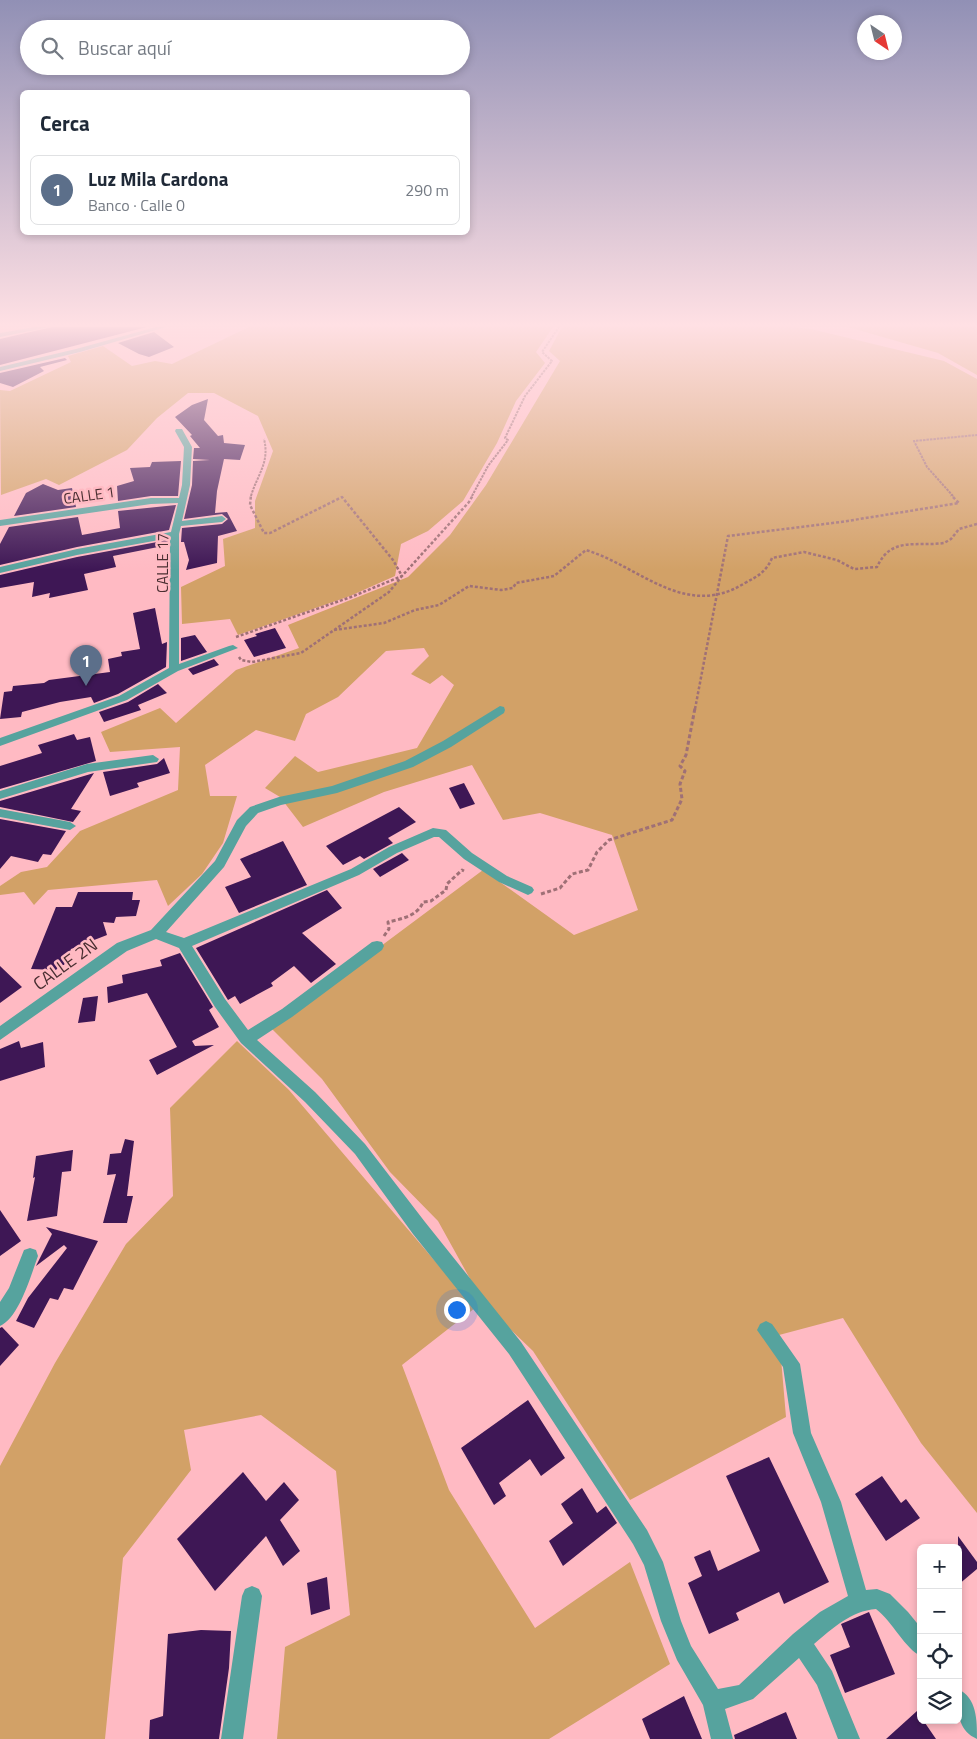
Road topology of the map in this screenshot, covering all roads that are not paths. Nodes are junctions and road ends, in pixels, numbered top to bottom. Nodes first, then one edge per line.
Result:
1 (179, 431) dead end
2 (182, 500) junction
3 (222, 519) dead end
4 (3, 523) edge
5 (176, 524) junction
6 (0, 532) edge
7 (175, 534) junction
8 (0, 570) edge
9 (233, 648) road end
10 (174, 669) junction
11 (500, 710) dead end
12 (0, 742) edge
13 (153, 759) dead end
14 (0, 795) edge
15 (0, 813) edge
16 (70, 826) dead end
17 (528, 890) road end
18 (156, 934) junction
19 (184, 944) junction
20 (377, 946) road end
21 (0, 1034) edge
22 (246, 1039) junction
23 (30, 1256) dead end
24 (0, 1317) edge
25 (766, 1330) dead end
26 (252, 1596) dead end
27 (859, 1599) junction
28 (800, 1641) junction
29 (917, 1641) edge
30 (713, 1701) junction
31 (962, 1706) edge
32 (977, 1728) edge
33 (232, 1739) edge
34 (722, 1739) edge
35 (849, 1739) edge

1 - 2 street, CALLE 17
2 - 4 street, CALLE 1
2 - 5 street, CALLE 17
3 - 5 street
4 - 6 street
5 - 7 street, CALLE 17
7 - 8 street
7 - 10 street, CALLE 17
9 - 10 street
10 - 12 street
11 - 18 street
13 - 14 street
15 - 16 street
17 - 19 street
18 - 19 street
18 - 21 street, CALLE 2N
19 - 22 street
20 - 22 street
22 - 30 street
23 - 24 street
25 - 27 street
26 - 33 street
27 - 28 street
27 - 29 street
28 - 30 street
28 - 35 street
30 - 34 street
31 - 32 street

